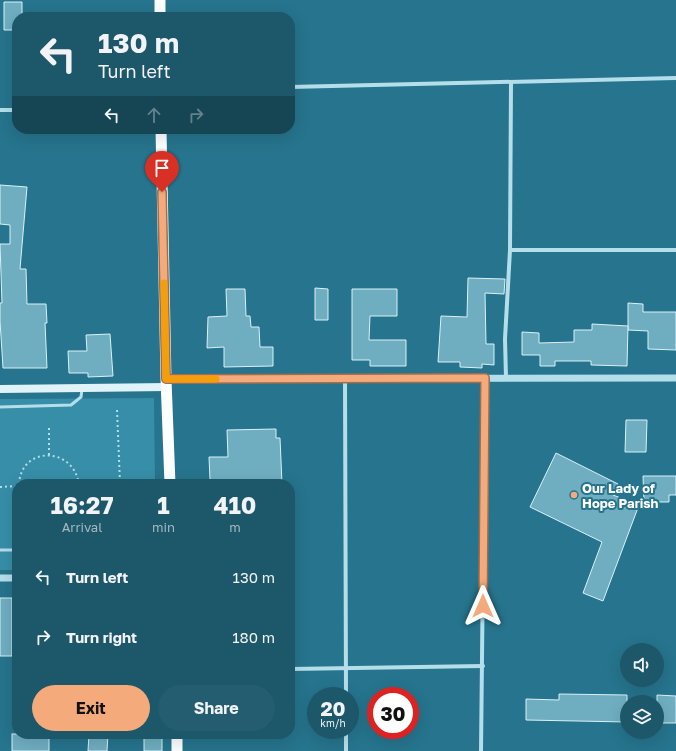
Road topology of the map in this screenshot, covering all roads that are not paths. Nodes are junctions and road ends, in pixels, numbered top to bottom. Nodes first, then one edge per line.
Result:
1 (160, 0) edge
2 (160, 12) edge
3 (676, 78) edge
4 (511, 82) junction
5 (295, 87) edge
6 (0, 110) edge
7 (12, 110) edge
8 (161, 134) edge
9 (510, 250) junction
10 (676, 250) edge
11 (485, 378) junction
12 (506, 378) junction
13 (676, 378) edge
14 (345, 379) junction
15 (166, 383) junction
16 (82, 387) junction
17 (0, 389) edge
18 (0, 407) edge
19 (170, 479) edge
20 (0, 550) edge
21 (12, 550) edge
22 (0, 578) edge
23 (12, 578) edge
24 (482, 666) junction
25 (346, 668) junction
26 (295, 669) edge
27 (346, 687) edge
28 (177, 739) edge
29 (346, 739) edge
30 (177, 751) edge
31 (346, 751) edge
32 (481, 751) edge

1 - 2 highway
3 - 4 street
4 - 5 street
4 - 9 street
6 - 7 street
8 - 15 highway
9 - 10 street
9 - 12 street
11 - 12 street
11 - 14 street
11 - 24 street
12 - 13 street
14 - 15 street
14 - 25 street
15 - 16 main road
15 - 19 highway
16 - 17 main road
16 - 18 lane
20 - 21 lane
22 - 23 street
24 - 25 street
24 - 32 street
25 - 26 street
25 - 27 street
28 - 30 highway
29 - 31 street

